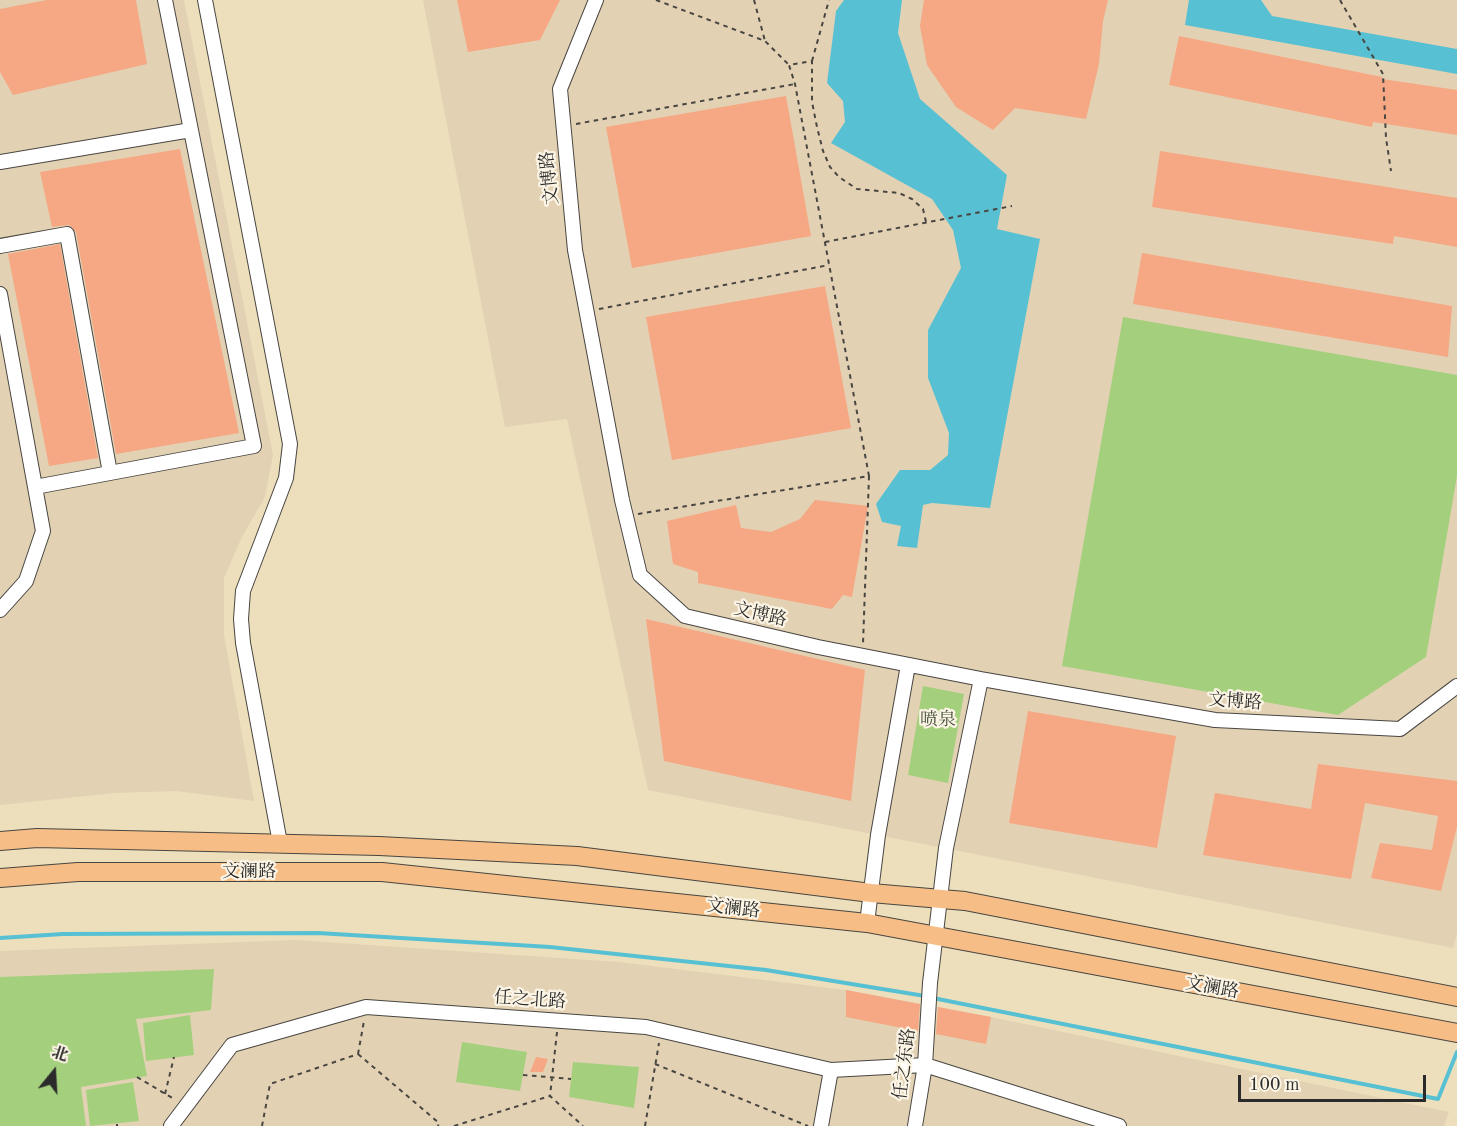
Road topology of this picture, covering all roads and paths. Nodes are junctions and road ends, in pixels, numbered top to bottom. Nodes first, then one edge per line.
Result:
1 (165, 0) edge
2 (206, 0) edge
3 (596, 0) edge
4 (656, 0) edge
5 (754, 0) edge
6 (829, 0) edge
7 (1340, 0) edge
8 (765, 42) junction
9 (812, 61) junction
10 (789, 65) junction
11 (795, 84) junction
12 (563, 127) junction
13 (191, 130) junction
14 (0, 162) edge
15 (1391, 171) dead end
16 (1012, 206) dead end
17 (926, 222) junction
18 (825, 242) junction
19 (0, 246) edge
20 (829, 265) junction
21 (0, 294) edge
22 (587, 311) junction
23 (2, 319) edge
24 (110, 473) junction
25 (869, 476) junction
26 (35, 487) junction
27 (626, 516) junction
28 (0, 610) edge
29 (862, 656) junction
30 (908, 665) junction
31 (981, 679) junction
32 (1457, 686) edge
33 (0, 841) edge
34 (280, 843) junction
35 (0, 878) edge
36 (871, 893) junction
37 (942, 899) junction
38 (867, 923) junction
39 (937, 938) junction
40 (1457, 997) edge
41 (366, 1007) junction
42 (558, 1020) junction
43 (661, 1029) junction
44 (1451, 1032) edge
45 (358, 1054) junction
46 (174, 1057) dead end
47 (655, 1064) junction
48 (925, 1065) junction
49 (831, 1070) junction
50 (523, 1075) dead end
51 (137, 1077) dead end
52 (552, 1077) junction
53 (571, 1080) dead end
54 (165, 1094) junction
55 (550, 1096) junction
56 (187, 1107) junction
57 (171, 1126) edge
58 (262, 1126) edge
59 (438, 1126) edge
60 (454, 1126) edge
61 (583, 1126) edge
62 (645, 1126) edge
63 (809, 1126) edge
64 (821, 1126) edge
65 (915, 1126) edge
66 (1119, 1126) edge

1 - 13 street
2 - 34 street
3 - 12 street, 文博路
4 - 8 path
5 - 8 path
6 - 9 path
7 - 15 path
8 - 10 path
9 - 10 path
9 - 17 path
10 - 11 path
11 - 12 path
11 - 18 path
12 - 22 street, 文博路
13 - 14 street
13 - 24 street
16 - 17 path
17 - 18 path
18 - 20 path
19 - 24 street
20 - 22 path
20 - 25 path
21 - 23 street
22 - 27 street, 文博路
23 - 26 street
24 - 26 street
25 - 27 path
25 - 29 path
26 - 28 street
27 - 29 street, 文博路
29 - 30 street, 文博路
30 - 31 street, 文博路
30 - 36 street
31 - 32 street, 文博路
31 - 37 street, 任之东路
33 - 34 main road, 文澜路
34 - 36 main road, 文澜路
35 - 38 main road, 文澜路
36 - 37 main road, 文澜路
36 - 38 street
37 - 39 street, 任之东路
37 - 40 main road, 文澜路
38 - 39 main road, 文澜路
39 - 44 main road, 文澜路
39 - 48 street, 任之东路
41 - 42 street, 任之北路
41 - 45 path
41 - 56 street, 任之北路
42 - 43 street, 任之北路
42 - 52 path
43 - 47 path
43 - 49 street, 任之北路
45 - 58 path
45 - 59 path
46 - 54 path
47 - 62 path
47 - 63 path
48 - 49 street, 任之北路
48 - 65 street, 任之东路
48 - 66 street
49 - 64 street
50 - 52 path
51 - 54 path
52 - 53 path
52 - 55 path
54 - 56 path
55 - 60 path
55 - 61 path
56 - 57 street, 任之北路

